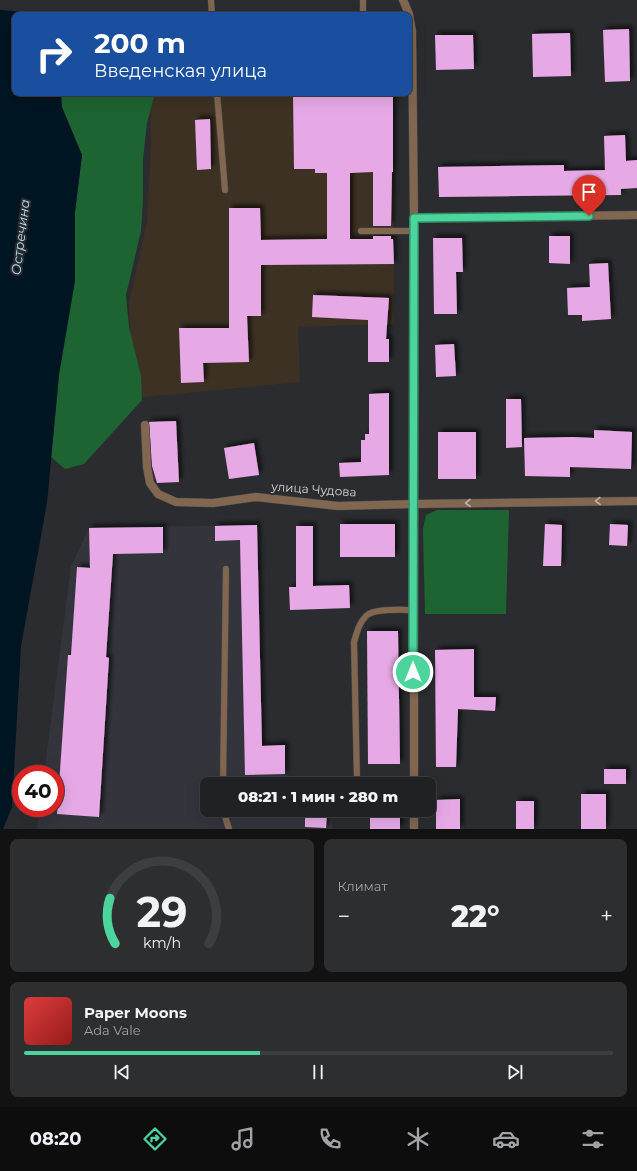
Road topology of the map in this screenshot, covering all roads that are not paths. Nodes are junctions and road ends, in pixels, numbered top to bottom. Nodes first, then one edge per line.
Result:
1 (211, 0) edge
2 (363, 0) edge
3 (403, 0) edge
4 (212, 12) edge
5 (363, 12) edge
6 (408, 12) edge
7 (412, 32) edge
8 (217, 96) edge
9 (225, 190) dead end
10 (637, 215) edge
11 (414, 218) junction
12 (361, 231) dead end
13 (414, 231) junction
14 (145, 425) dead end
15 (637, 500) edge
16 (413, 504) junction
17 (226, 569) dead end
18 (413, 610) junction
19 (223, 777) edge
20 (357, 777) edge
21 (414, 777) edge
22 (225, 817) edge
23 (414, 817) edge
24 (229, 829) edge
25 (414, 829) edge

1 - 4 lane
2 - 5 lane
3 - 6 street
7 - 11 street
8 - 9 lane
10 - 11 street
11 - 13 street
12 - 13 lane
13 - 16 street
14 - 16 street, улица Чудова
15 -> 16 street, улица Чудова
16 - 18 street
17 - 19 lane
18 - 20 lane
18 - 21 street
22 - 24 lane
23 - 25 street

